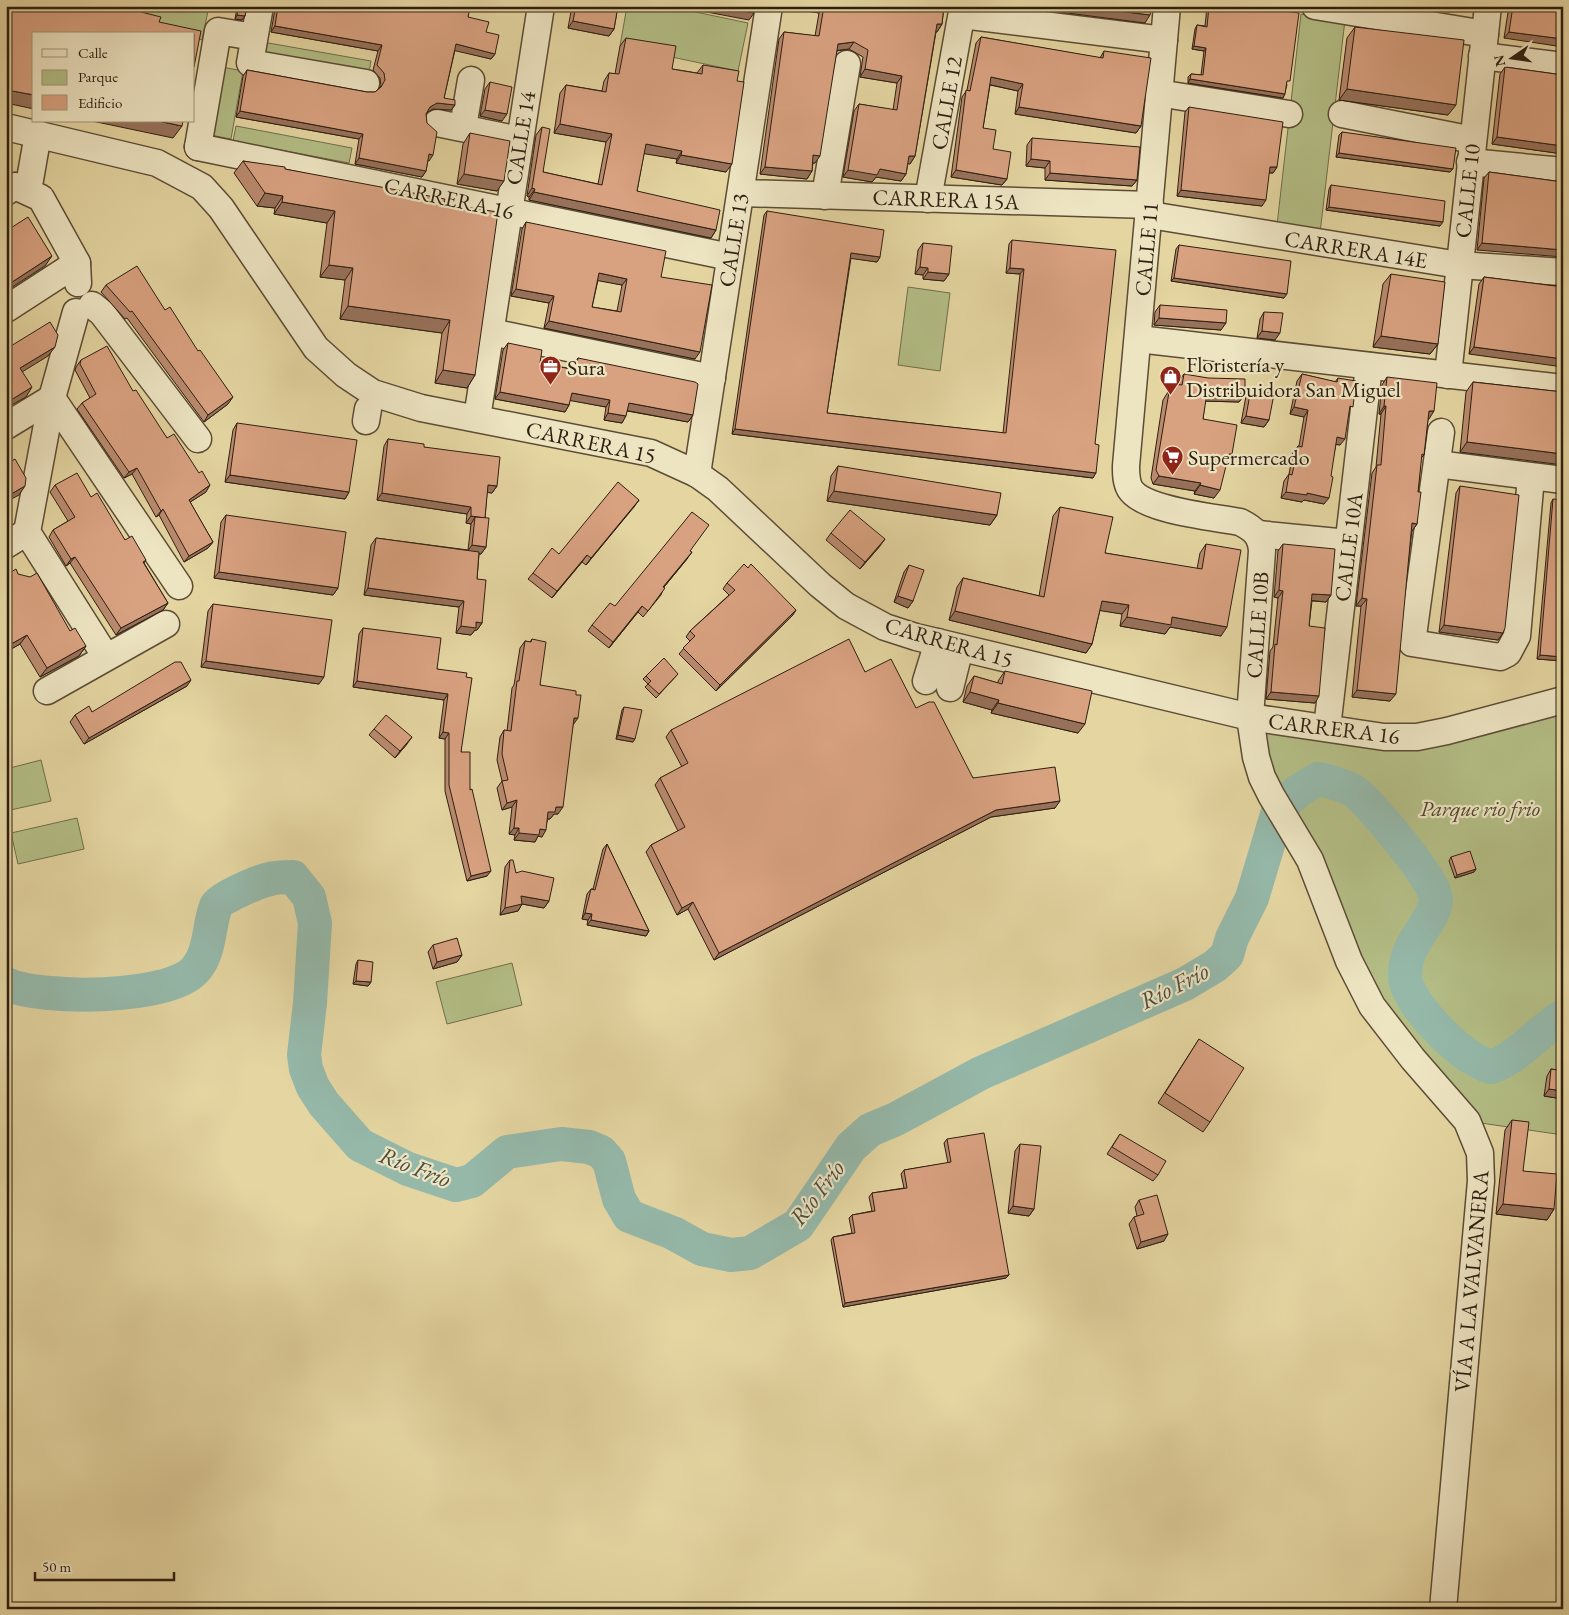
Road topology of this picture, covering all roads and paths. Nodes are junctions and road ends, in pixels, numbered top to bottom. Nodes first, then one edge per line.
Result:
1 (260, 6) edge
2 (541, 6) edge
3 (769, 6) edge
4 (1167, 6) edge
5 (1315, 6) edge
6 (1488, 6) edge
7 (963, 10) edge
8 (254, 37) junction
9 (1164, 40) junction
10 (1484, 45) junction
11 (847, 64) dead end
12 (1563, 66) edge
13 (471, 80) dead end
14 (366, 83) dead end
15 (1158, 94) junction
16 (1289, 114) dead end
17 (1342, 114) dead end
18 (437, 123) dead end
19 (6, 127) edge
20 (463, 128) junction
21 (38, 134) junction
22 (520, 140) junction
23 (198, 147) junction
24 (1472, 151) junction
25 (1563, 171) edge
26 (177, 172) junction
27 (17, 191) edge
28 (741, 193) junction
29 (825, 196) junction
30 (928, 200) junction
31 (509, 210) junction
32 (1150, 210) junction
33 (730, 257) junction
34 (1459, 265) junction
35 (1563, 272) edge
36 (78, 273) junction
37 (6, 309) edge
38 (84, 309) junction
39 (490, 332) junction
40 (1138, 339) junction
41 (1369, 366) junction
42 (1448, 375) junction
43 (712, 378) junction
44 (1563, 388) edge
45 (52, 398) junction
46 (478, 418) junction
47 (6, 426) edge
48 (1441, 432) dead end
49 (198, 439) dead end
50 (1437, 464) junction
51 (697, 474) junction
52 (1532, 477) junction
53 (1563, 480) edge
54 (1258, 534) junction
55 (16, 539) edge
56 (1348, 543) junction
57 (180, 586) dead end
58 (166, 624) dead end
59 (949, 645) junction
60 (106, 657) junction
61 (938, 684) dead end
62 (47, 691) dead end
63 (1563, 700) edge
64 (1250, 717) junction
65 (1327, 728) junction
66 (1443, 1609) edge

1 - 8 street
2 - 22 street, CALLE 14
3 - 28 street, CALLE 13
4 - 9 street, CALLE 11
5 - 10 street
6 - 10 street, CALLE 10
7 - 9 street
7 - 30 street, CALLE 12
8 - 14 street
8 - 23 street
9 - 15 street, CALLE 11
10 - 12 street
10 - 24 street, CALLE 10
11 - 29 street
13 - 20 street
15 - 16 street
15 - 32 street, CALLE 11
17 - 24 street
18 - 20 street
19 - 21 street, CARRERA 15
20 - 22 street
21 - 26 street, CARRERA 15
21 - 27 street
22 - 31 street, CALLE 14
23 - 26 street
23 - 31 street, CARRERA 16
24 - 25 street
24 - 34 street, CALLE 10
26 - 46 street, CARRERA 15
27 - 36 street
28 - 29 street, CARRERA 15A
28 - 33 street, CALLE 13
29 - 30 street, CARRERA 15A
30 - 32 street, CARRERA 15A
31 - 33 street, CARRERA 16
31 - 39 street, CALLE 14
32 - 34 street, CARRERA 14E
32 - 40 street, CALLE 11
33 - 43 street, CALLE 13
34 - 35 street, CARRERA 14E
34 - 42 street, CALLE 10
36 - 37 street
36 - 38 street
38 - 45 street
38 - 49 street
39 - 43 street
39 - 46 street, CALLE 14
40 - 41 street
40 - 54 street, CALLE 11
41 - 42 street
41 - 56 street, CALLE 10A
42 - 44 street
43 - 51 street, CALLE 13
45 - 47 street
45 - 55 street
45 - 57 street
46 - 51 street, CARRERA 15
48 - 50 street
50 - 52 street
50 - 52 street
51 - 59 street, CARRERA 15
52 - 53 street
54 - 56 street
54 - 64 street, CALLE 10B
55 - 60 street
56 - 65 street, CALLE 10A
58 - 60 street
59 - 61 street
59 - 64 street, CARRERA 15
60 - 62 street
63 - 65 street, CARRERA 16
64 - 65 street, CARRERA 16
64 - 66 street, VÍA A LA VALVANERA

